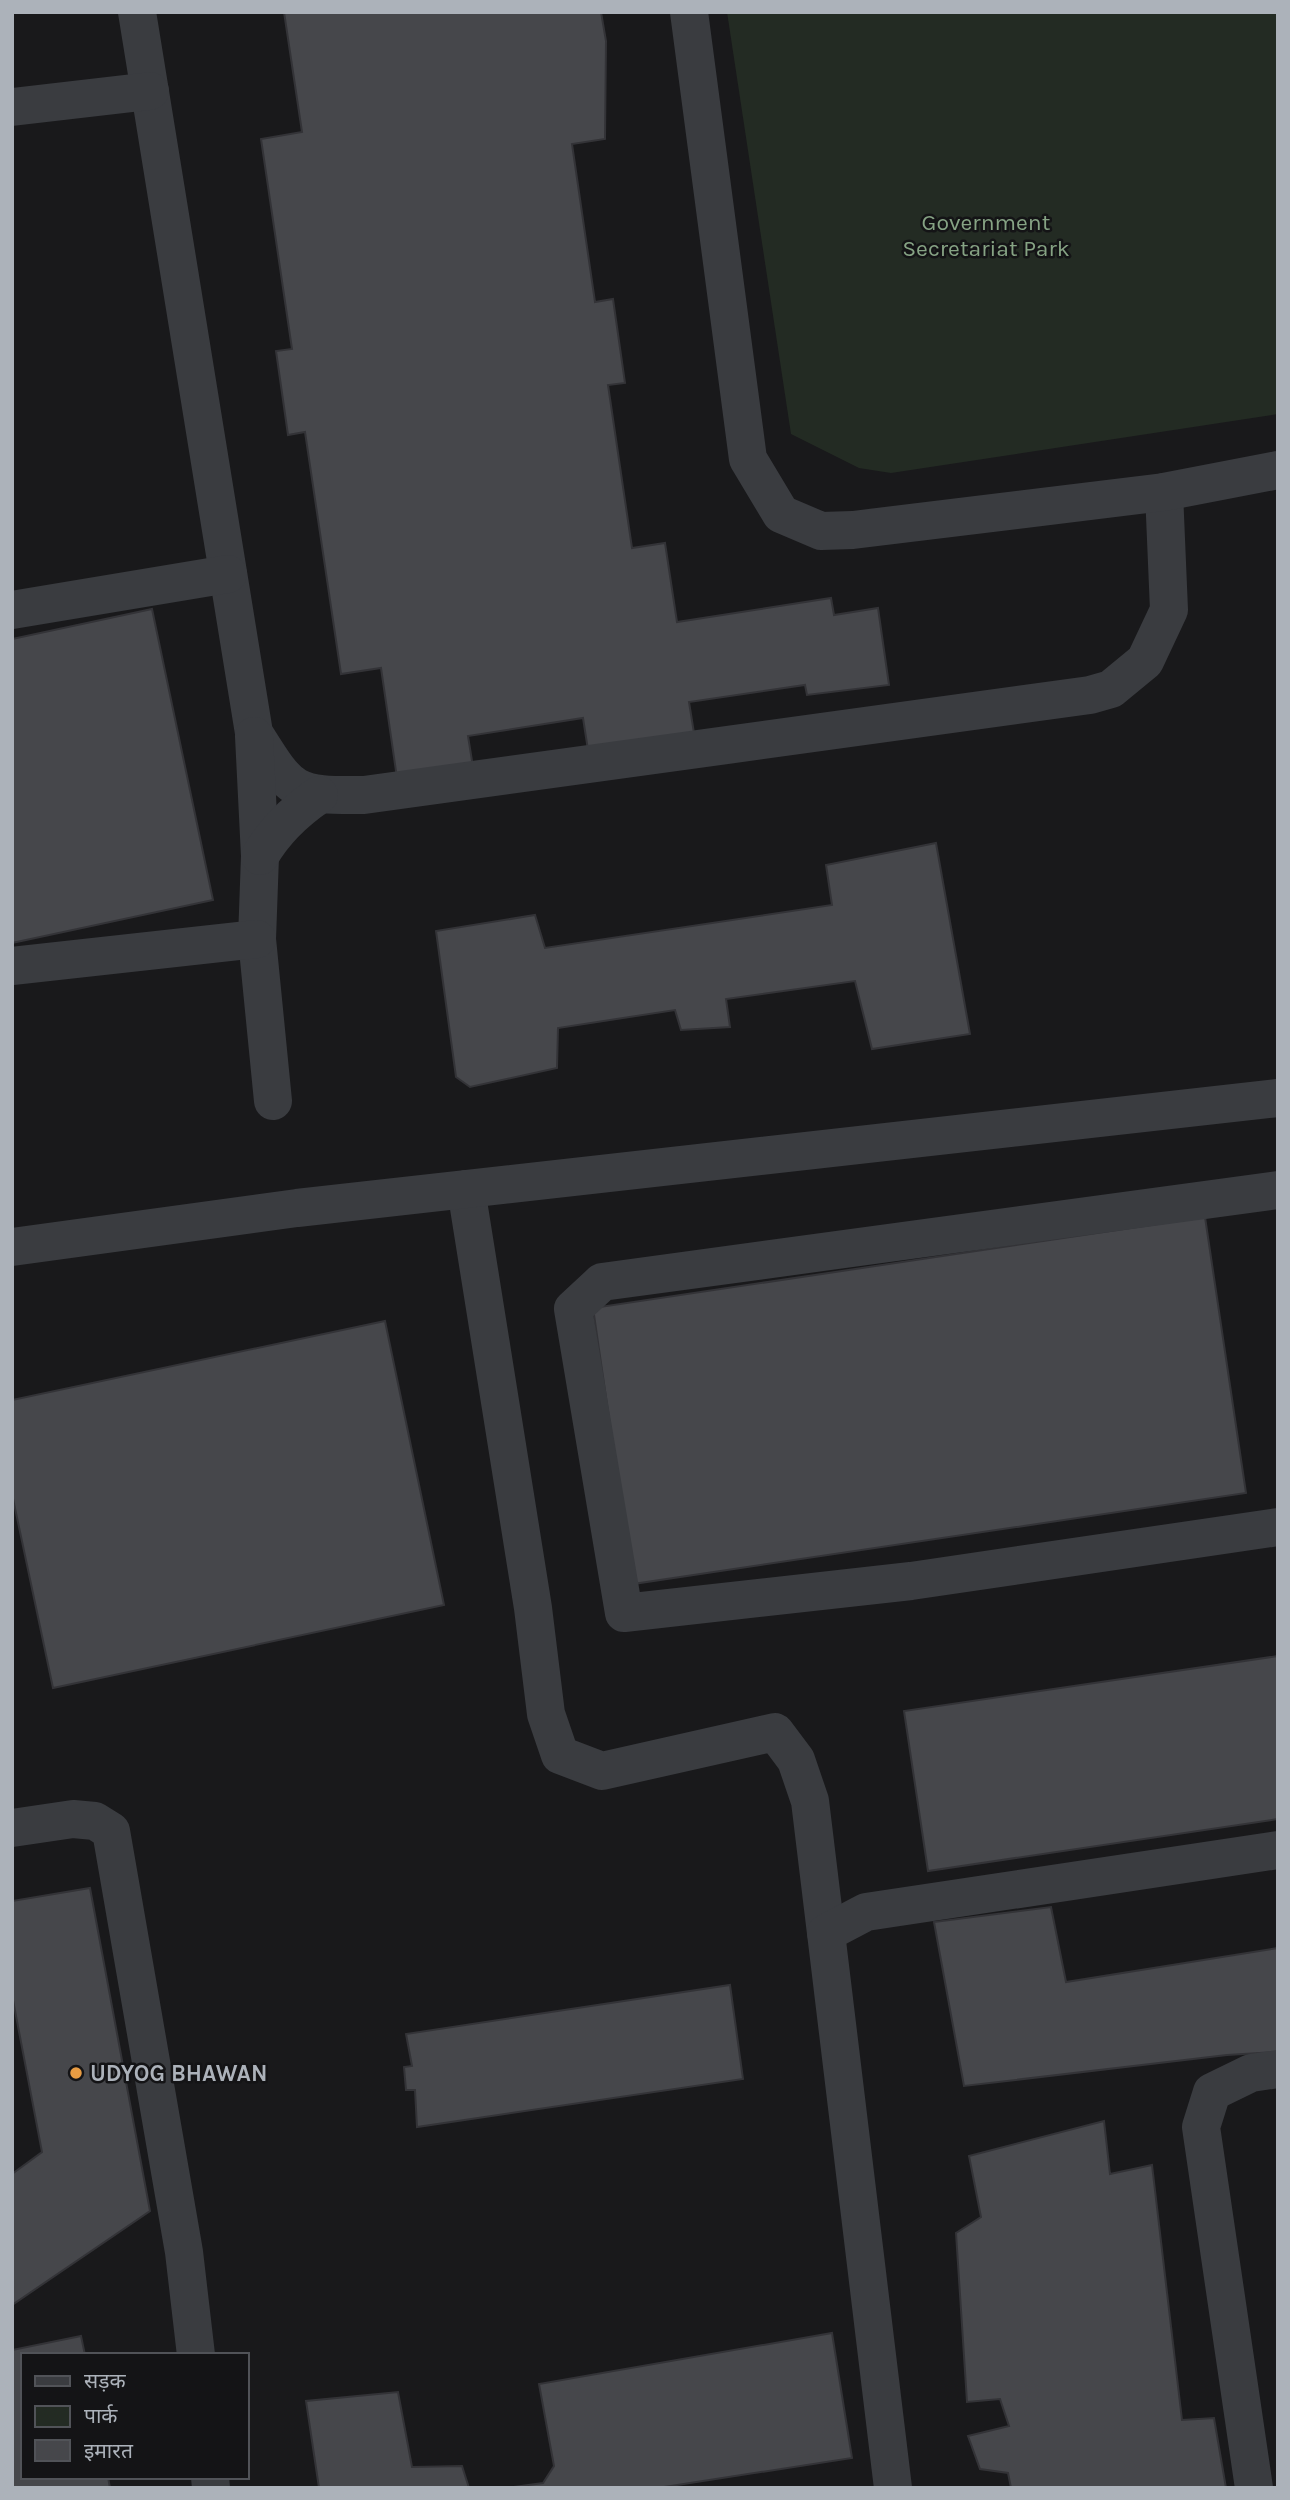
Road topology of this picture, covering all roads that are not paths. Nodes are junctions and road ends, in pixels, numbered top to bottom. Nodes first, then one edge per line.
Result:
1 (137, 12) edge
2 (689, 12) edge
3 (150, 91) junction
4 (12, 107) edge
5 (1278, 470) edge
6 (1164, 492) junction
7 (229, 574) junction
8 (12, 610) edge
9 (254, 733) junction
10 (319, 795) junction
11 (260, 856) junction
12 (257, 939) junction
13 (12, 966) edge
14 (1278, 1098) edge
15 (273, 1101) dead end
16 (466, 1189) junction
17 (1278, 1190) edge
18 (12, 1247) edge
19 (1278, 1527) edge
20 (12, 1828) edge
21 (1278, 1850) edge
22 (826, 1933) junction
23 (1278, 2069) edge
24 (195, 2353) edge
25 (893, 2488) edge
26 (1254, 2488) edge

1 - 3 street
2 - 6 street
3 - 4 street
3 - 7 street
5 - 6 street
6 - 10 street
7 - 8 street
7 - 9 street
9 - 10 street
9 - 11 street
10 - 11 street
11 - 12 street
12 - 13 street
12 - 15 street
14 - 16 street
16 - 18 street
16 - 22 street
17 - 19 street
20 - 24 street
21 - 22 street
22 - 25 street
23 - 26 street

